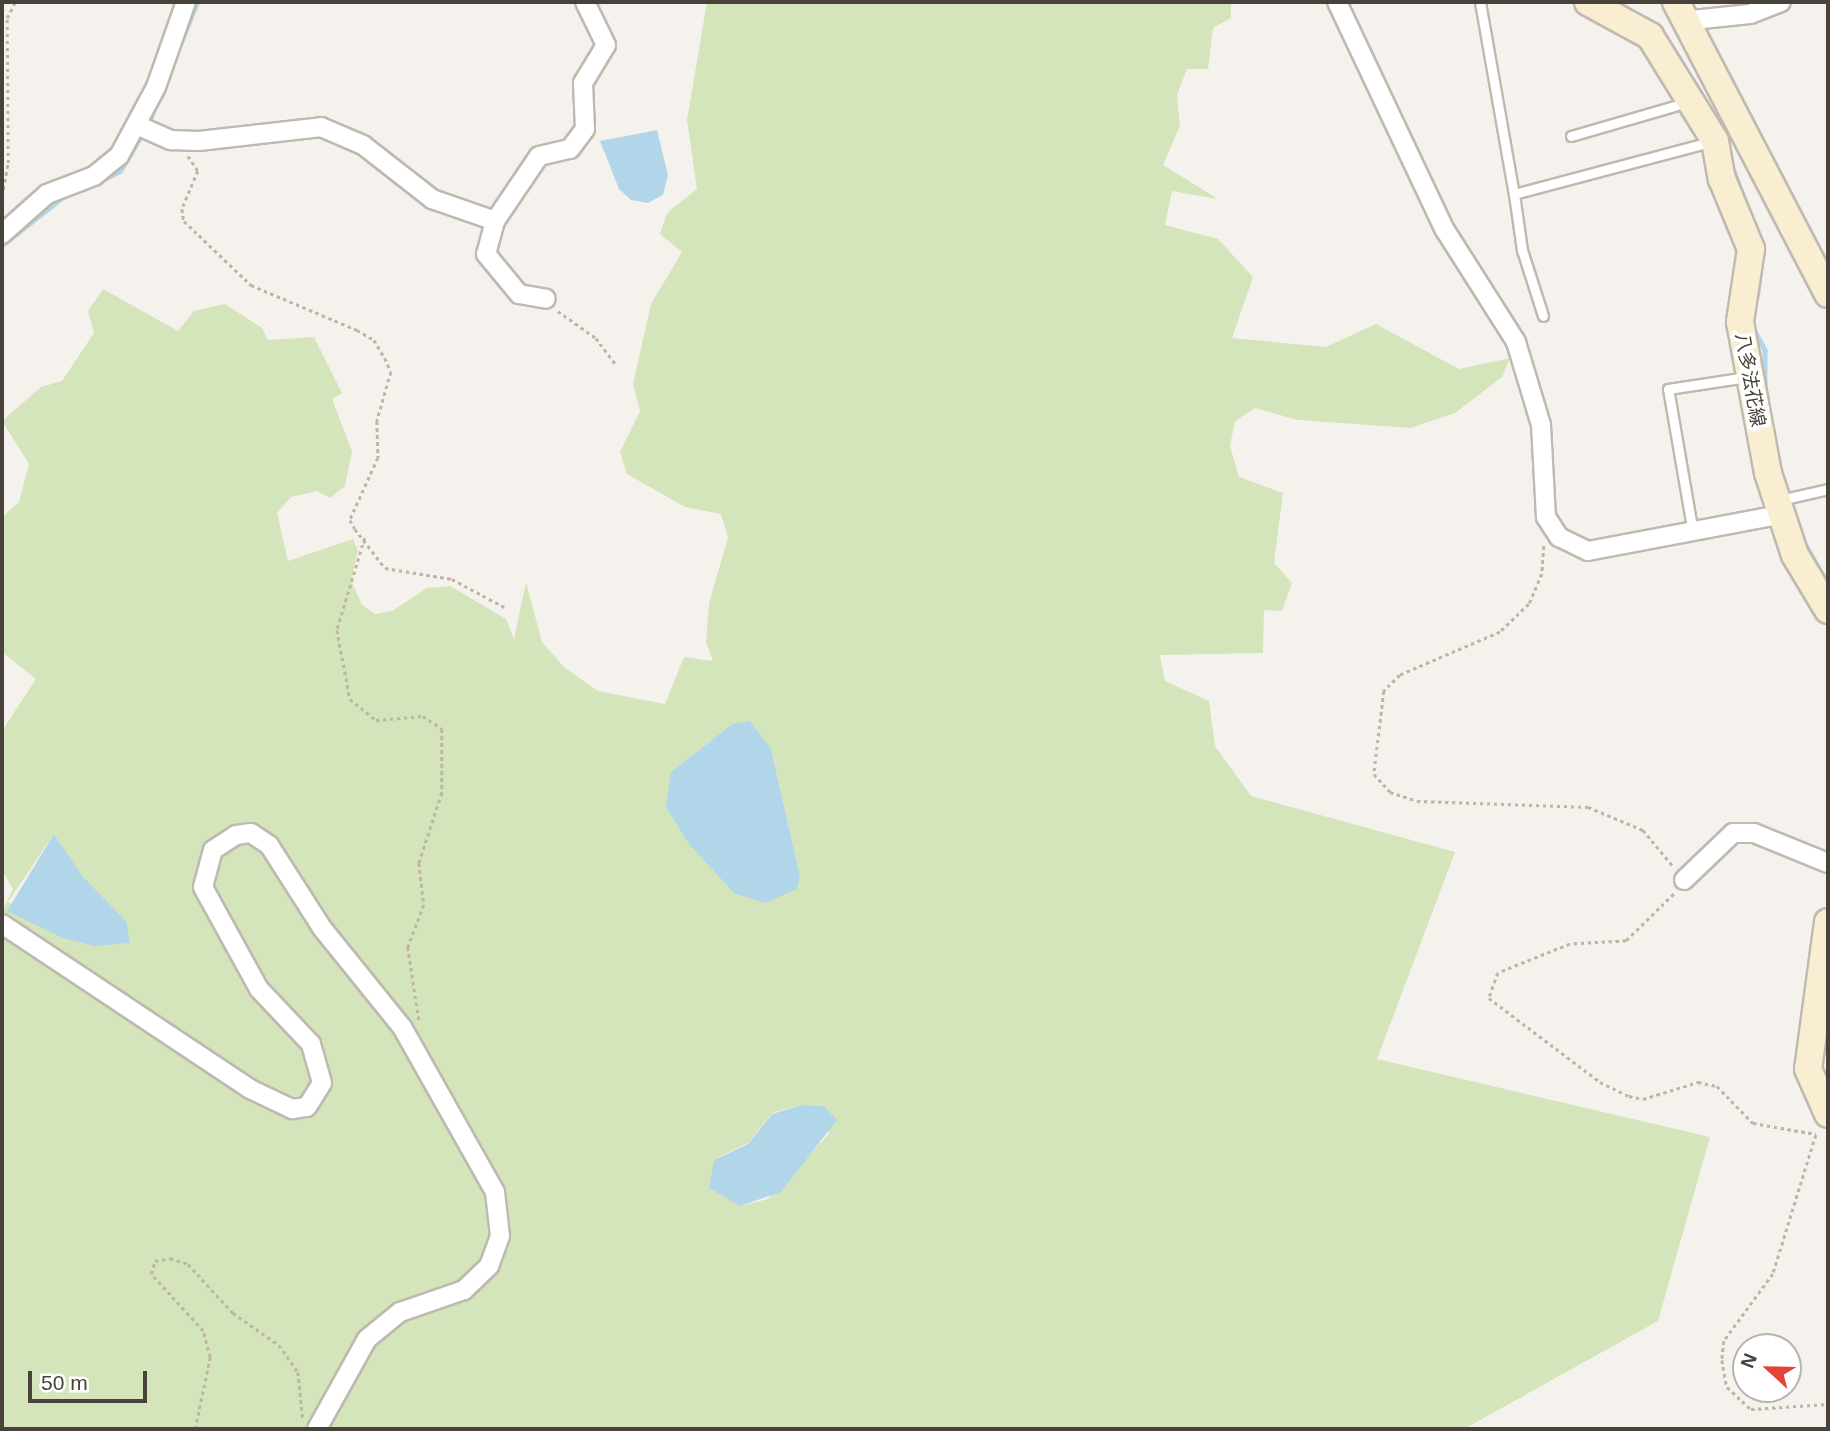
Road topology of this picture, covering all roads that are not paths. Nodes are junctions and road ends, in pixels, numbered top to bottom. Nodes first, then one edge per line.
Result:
1 (186, 2) edge
2 (585, 2) edge
3 (1337, 2) edge
4 (1480, 2) edge
5 (1590, 2) edge
6 (1782, 2) edge
7 (1667, 22) edge
8 (1689, 102) junction
9 (144, 129) junction
10 (1571, 136) dead end
11 (1715, 141) junction
12 (1514, 194) junction
13 (495, 221) junction
14 (2, 234) edge
15 (1828, 294) edge
16 (546, 299) road end
17 (1543, 316) dead end
18 (1752, 376) junction
19 (1828, 489) edge
20 (1782, 503) junction
21 (1693, 533) junction
22 (1828, 610) edge
23 (1828, 863) edge
24 (1684, 880) road end
25 (1828, 922) edge
26 (2, 924) edge
27 (1823, 1120) edge
28 (317, 1429) edge

1 - 9 street
2 - 13 street
3 - 21 street
4 - 12 lane
5 - 7 main road
6 - 7 street
7 - 8 main road, 八多法花線
7 - 15 main road
8 - 10 lane
8 - 11 main road, 八多法花線
9 - 13 street
9 - 14 street
11 - 12 lane
11 - 18 main road, 八多法花線
12 - 17 lane
13 - 16 street
18 - 20 main road, 八多法花線
18 - 21 lane
19 - 20 lane
20 - 21 street
20 - 22 main road, 八多法花線
23 - 24 street
25 - 27 main road
26 - 28 street

